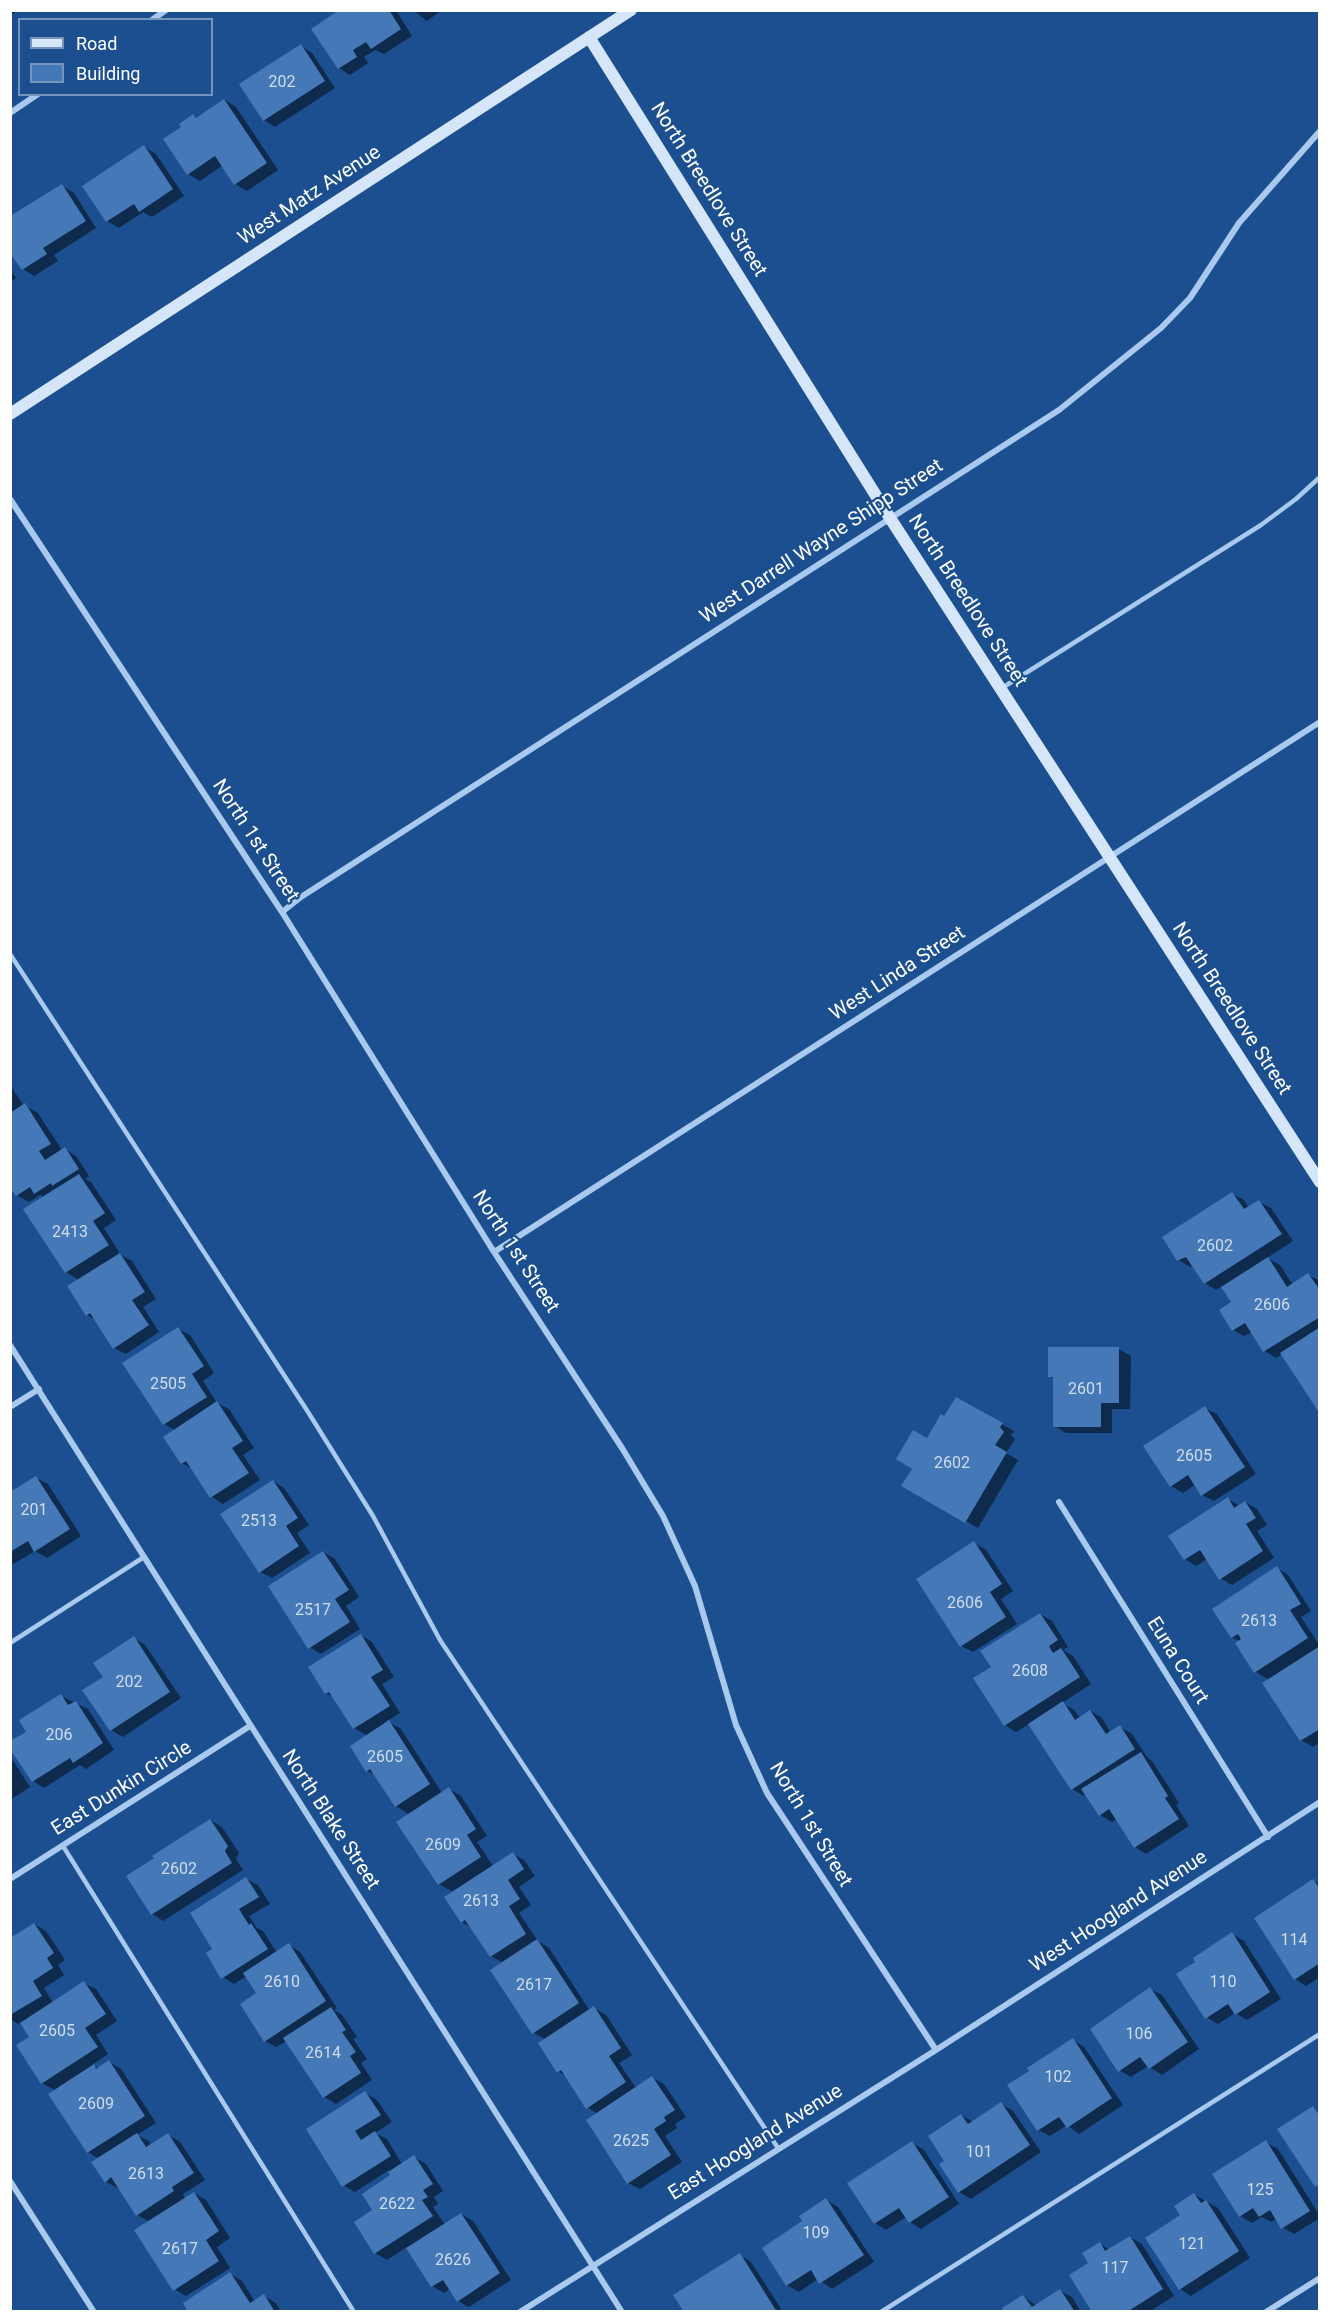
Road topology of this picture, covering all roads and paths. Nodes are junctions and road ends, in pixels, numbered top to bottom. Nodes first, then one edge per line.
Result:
1 (631, 10) edge
2 (589, 37) junction
3 (35, 96) edge
4 (10, 113) edge
5 (1320, 131) edge
6 (10, 414) edge
7 (1320, 477) edge
8 (10, 499) edge
9 (890, 518) junction
10 (1000, 689) junction
11 (1320, 722) edge
12 (1109, 858) junction
13 (282, 912) junction
14 (10, 954) edge
15 (1320, 1182) edge
16 (494, 1252) junction
17 (10, 1345) edge
18 (39, 1389) junction
19 (10, 1407) edge
20 (1059, 1502) dead end
21 (145, 1556) junction
22 (10, 1643) edge
23 (250, 1726) junction
24 (1320, 1802) edge
25 (1268, 1837) junction
26 (63, 1846) junction
27 (10, 1879) edge
28 (1320, 2034) edge
29 (936, 2050) junction
30 (778, 2148) junction
31 (10, 2181) edge
32 (593, 2264) junction
33 (1320, 2278) edge
34 (94, 2312) edge
35 (354, 2312) edge
36 (520, 2312) edge
37 (622, 2312) edge
38 (881, 2312) edge
39 (1266, 2312) edge

1 - 2 street, West Matz Avenue
2 - 6 street, West Matz Avenue
2 - 9 street, North Breedlove Street
3 - 4 street
5 - 9 street, West Darrell Wayne Shipp Street
7 - 10 lane
8 - 13 street, North 1st Street
9 - 10 street, North Breedlove Street
9 - 13 street, West Darrell Wayne Shipp Street
10 - 12 street, North Breedlove Street
11 - 12 street, West Linda Street
12 - 15 street, North Breedlove Street
12 - 16 street, West Linda Street
13 - 16 street, North 1st Street
14 - 30 lane
16 - 29 street, North 1st Street
17 - 18 street, North Blake Street
18 - 19 street
18 - 21 street, North Blake Street
20 - 25 street, Euna Court
21 - 22 lane
21 - 23 street, North Blake Street
23 - 26 street, East Dunkin Circle
23 - 32 street, North Blake Street
24 - 25 street, West Hoogland Avenue
25 - 29 street, West Hoogland Avenue
26 - 27 street, East Dunkin Circle
26 - 35 lane
28 - 38 lane
29 - 30 street, East Hoogland Avenue
30 - 32 street, East Hoogland Avenue
31 - 34 street
32 - 36 street
32 - 37 street, North Blake Street
33 - 39 street

